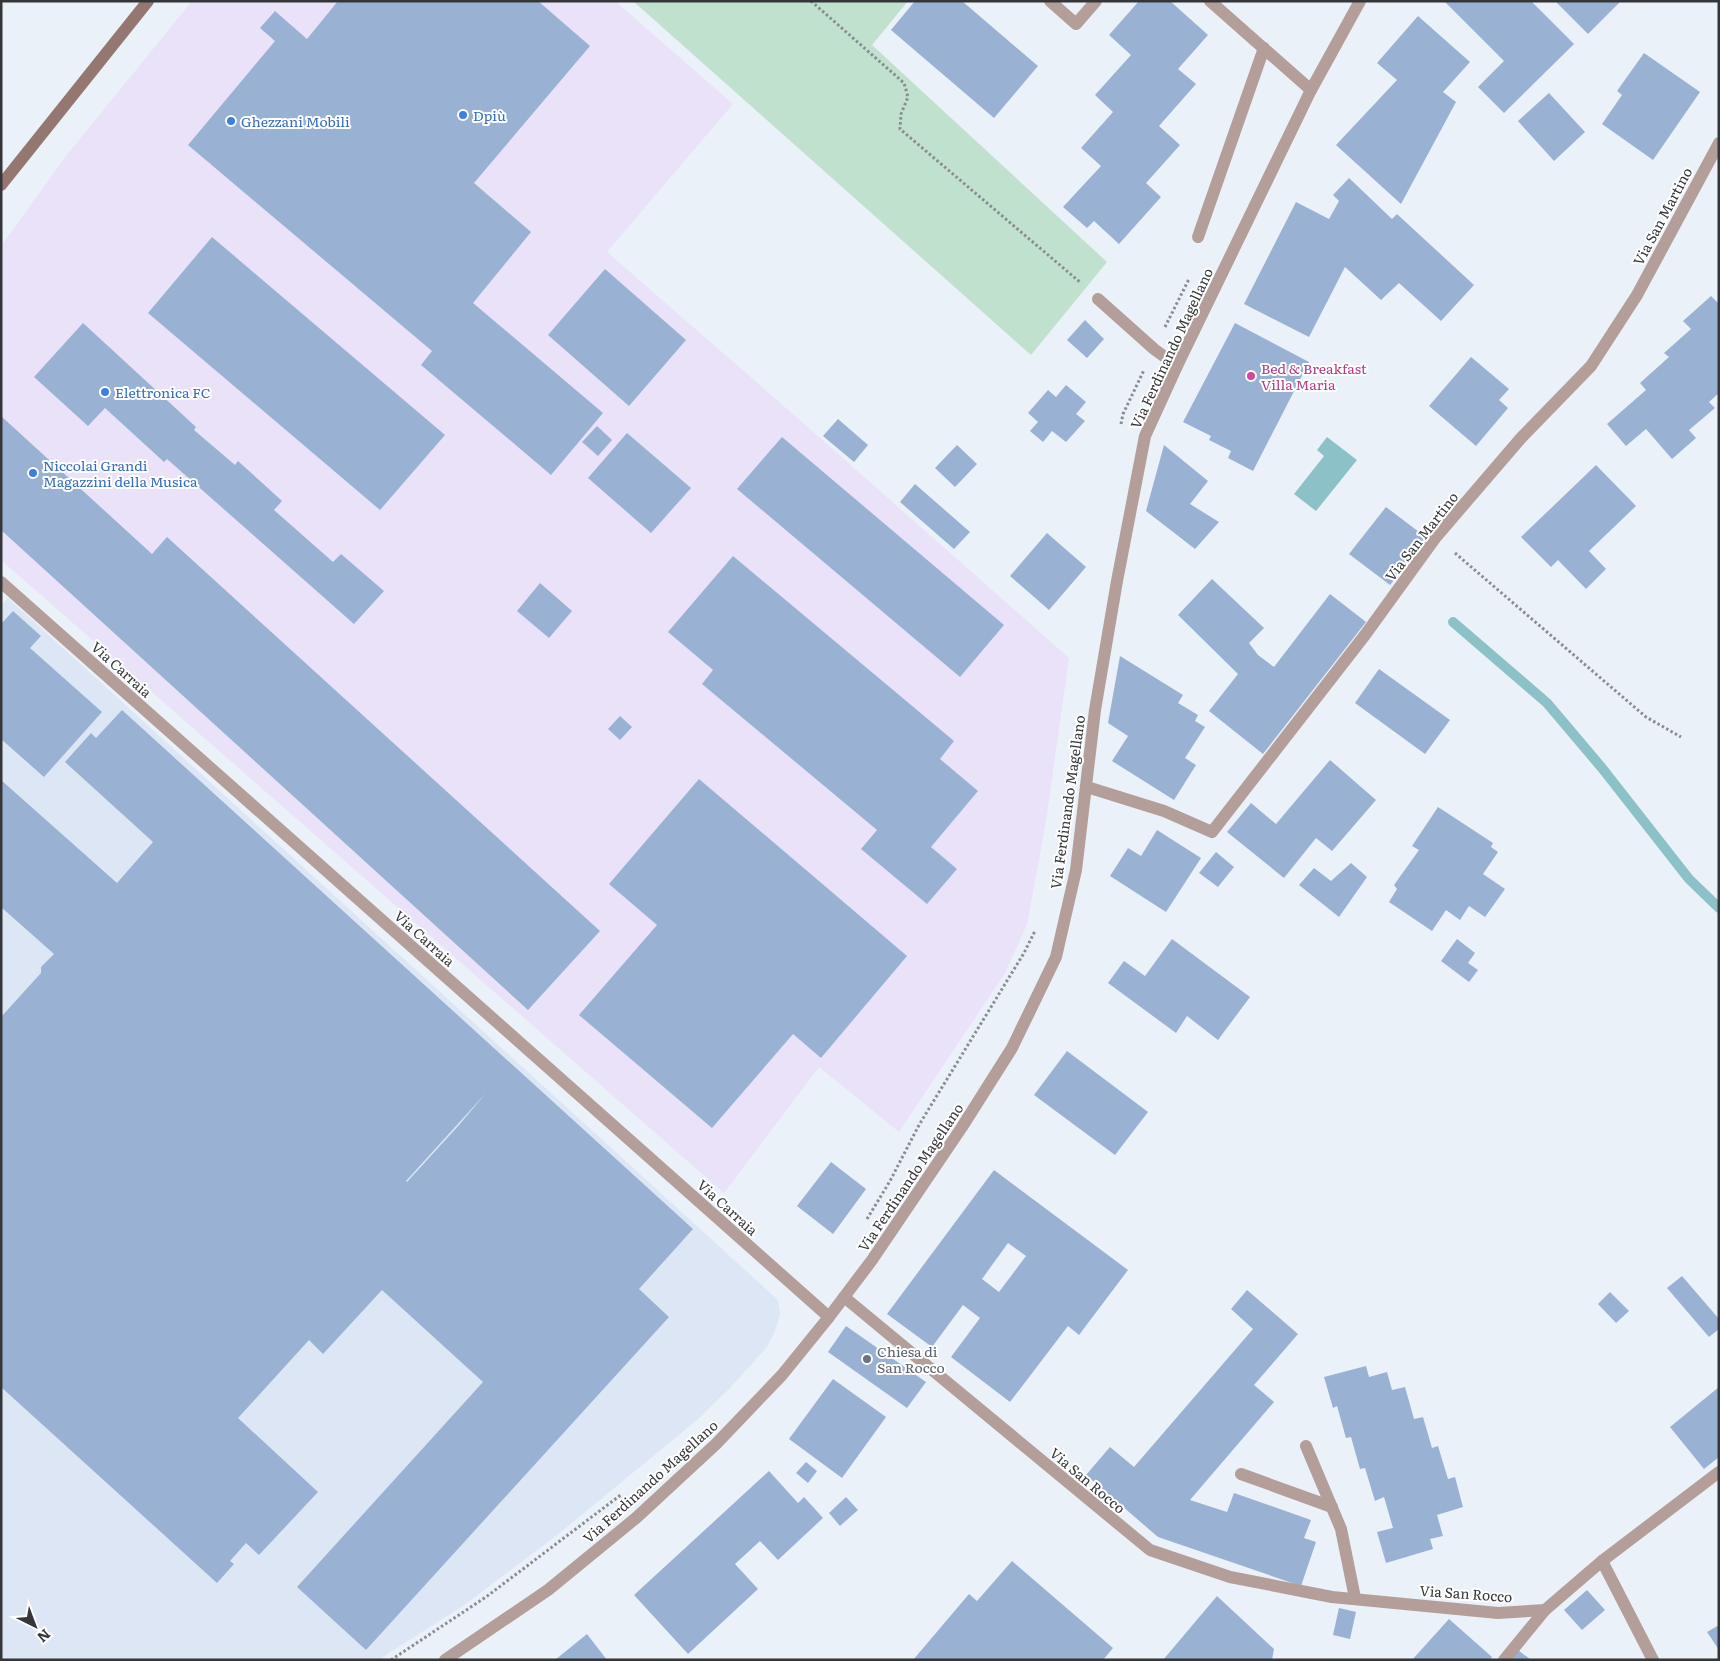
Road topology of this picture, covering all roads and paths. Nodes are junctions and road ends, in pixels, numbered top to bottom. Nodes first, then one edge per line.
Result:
1 (148, 1) edge
2 (811, 1) edge
3 (1050, 1) edge
4 (1096, 1) edge
5 (1210, 1) edge
6 (1360, 1) edge
7 (1264, 48) junction
8 (1311, 90) junction
9 (1719, 143) edge
10 (1, 185) edge
11 (1198, 237) dead end
12 (1098, 299) joint
13 (1177, 366) junction
14 (1123, 414) dead end
15 (1120, 433) dead end
16 (1436, 537) junction
17 (1, 582) edge
18 (1681, 737) dead end
19 (1086, 787) junction
20 (1035, 930) dead end
21 (862, 1227) dead end
22 (844, 1297) junction
23 (829, 1317) junction
24 (1306, 1446) dead end
25 (1719, 1472) edge
26 (1241, 1474) dead end
27 (625, 1492) dead end
28 (1332, 1507) junction
29 (1602, 1561) junction
30 (1354, 1598) junction
31 (1545, 1610) junction
32 (391, 1660) edge
33 (445, 1660) edge
34 (1504, 1660) edge
35 (1653, 1660) edge

1 - 10 main road
2 - 12 path
3 - 4 street
5 - 7 street
6 - 8 street, Via Ferdinando Magellano
7 - 8 street
7 - 11 street
8 - 13 street, Via Ferdinando Magellano
9 - 16 street, Via San Martino
12 - 13 street
13 - 19 street, Via Ferdinando Magellano
14 - 15 path
16 - 18 path
16 - 19 street, Via San Martino
17 - 23 street, Via Carraia
19 - 22 street, Via Ferdinando Magellano
20 - 21 path
22 - 23 street, Via Ferdinando Magellano
22 - 30 street, Via San Rocco
23 - 33 street, Via Ferdinando Magellano
24 - 28 street
25 - 29 street
26 - 28 street
27 - 32 path
28 - 30 street
29 - 31 street
29 - 35 street
30 - 31 street, Via San Rocco
31 - 34 street

